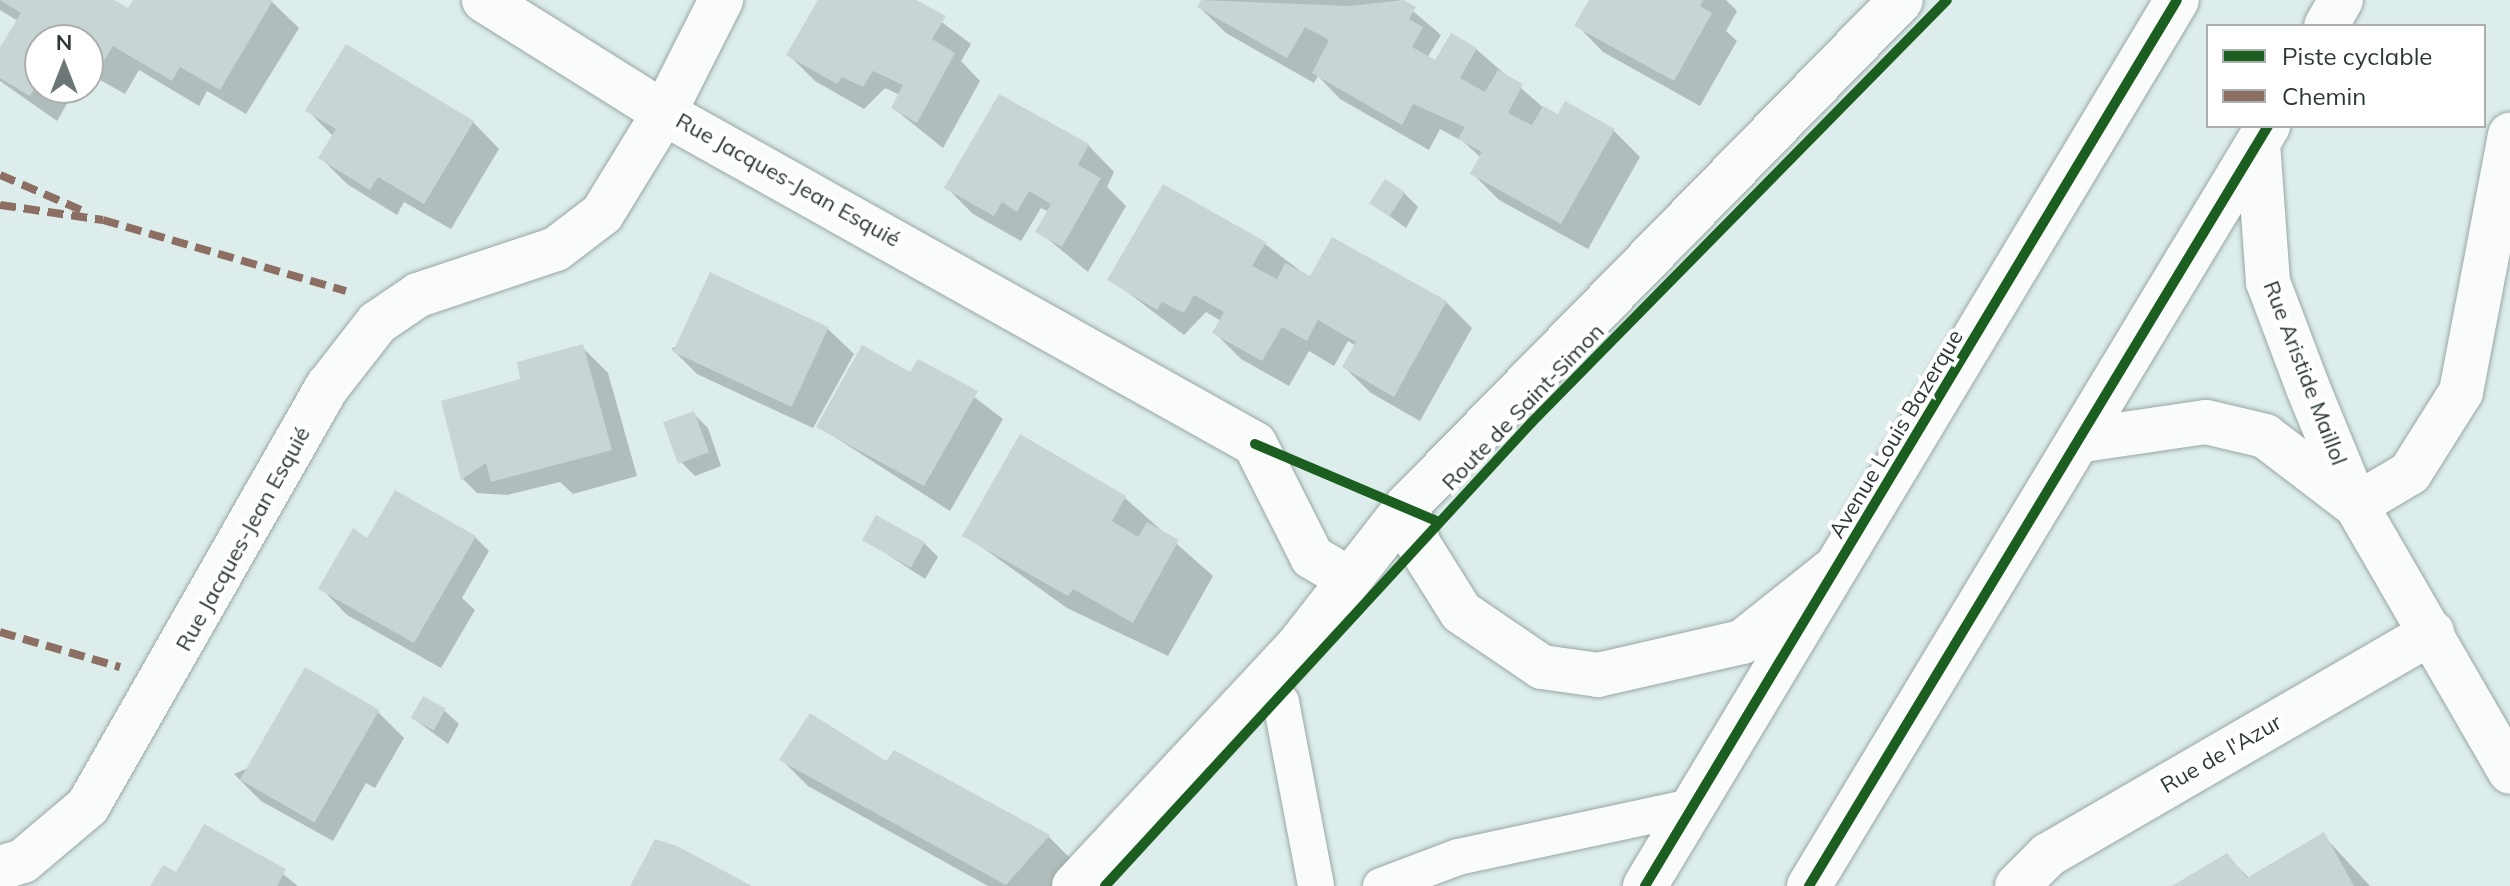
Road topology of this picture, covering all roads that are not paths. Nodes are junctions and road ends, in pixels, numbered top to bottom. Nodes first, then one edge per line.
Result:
1 (484, 0) edge
2 (721, 0) edge
3 (1901, 0) edge
4 (2177, 0) edge
5 (2341, 0) edge
6 (2327, 24) edge
7 (664, 113) junction
8 (2263, 134) edge
9 (2510, 135) edge
10 (2500, 253) edge
11 (2083, 440) junction
12 (2356, 505) junction
13 (1407, 506) junction
14 (1844, 561) junction
15 (1349, 579) junction
16 (2432, 632) junction
17 (1261, 683) junction
18 (2510, 772) edge
19 (1692, 807) junction
20 (0, 868) edge
21 (1382, 885) edge
22 (1074, 886) edge
23 (1316, 886) edge
24 (1645, 886) edge
25 (1809, 886) edge
26 (2017, 886) edge

1 - 7 street
2 - 7 street
3 - 13 street, Route de Saint-Simon
4 - 14 street, Avenue Louis Bazerque
5 - 6 street
7 - 15 street, Rue Jacques-Jean Esquié
7 - 20 street, Rue Jacques-Jean Esquié
8 - 11 street
8 - 12 street, Rue Aristide Maillol
9 - 10 street
10 - 12 street
11 - 12 street, Rue Aristide Maillol
11 - 25 street
12 - 16 street, Rue Aristide Maillol
13 - 14 street
13 - 15 street, Route de Saint-Simon
14 - 19 street, Avenue Louis Bazerque
15 - 17 street, Route de Saint-Simon
16 - 18 street, Rue Aristide Maillol
16 - 26 street, Rue de l'Azur
17 - 22 street, Route de Saint-Simon
17 - 23 lane
19 - 21 lane
19 - 24 street, Avenue Louis Bazerque

